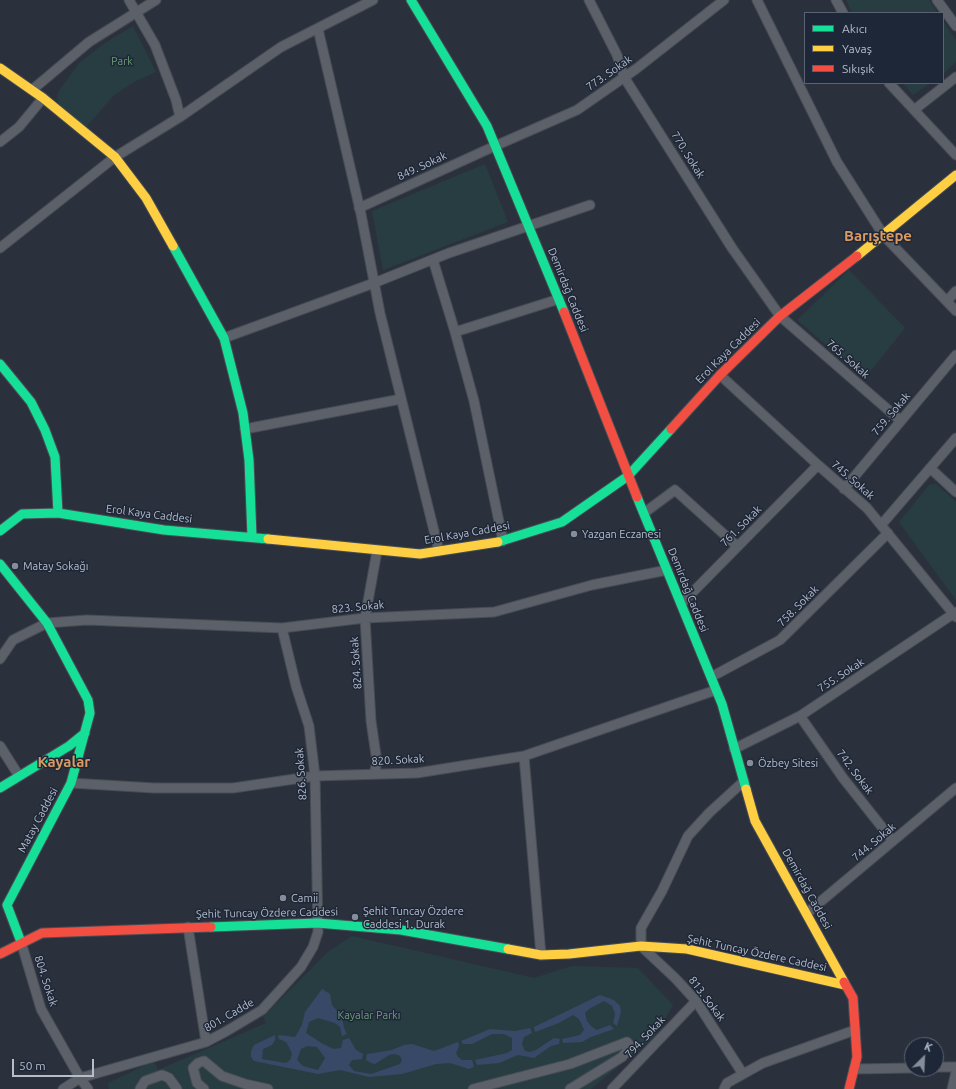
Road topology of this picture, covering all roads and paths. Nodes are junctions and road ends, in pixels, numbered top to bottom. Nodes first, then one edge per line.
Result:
1 (129, 0) edge
2 (156, 0) edge
3 (373, 0) edge
4 (411, 0) edge
5 (724, 0) edge
6 (757, 0) edge
7 (836, 0) edge
8 (937, 0) edge
9 (592, 1) edge
10 (137, 11) junction
11 (842, 12) edge
12 (956, 26) edge
13 (318, 29) junction
14 (0, 68) edge
15 (624, 77) junction
16 (956, 77) edge
17 (890, 84) edge
18 (32, 90) junction
19 (43, 98) junction
20 (914, 110) junction
21 (180, 117) junction
22 (0, 142) edge
23 (495, 146) junction
24 (956, 155) edge
25 (115, 158) junction
26 (956, 175) edge
27 (590, 205) dead end
28 (359, 208) junction
29 (528, 225) junction
30 (884, 236) junction
31 (0, 248) edge
32 (433, 260) junction
33 (374, 283) junction
34 (956, 291) edge
35 (559, 299) junction
36 (947, 301) junction
37 (956, 311) edge
38 (780, 316) junction
39 (455, 332) junction
40 (224, 338) junction
41 (956, 355) edge
42 (0, 364) edge
43 (720, 374) junction
44 (401, 399) junction
45 (901, 421) junction
46 (245, 429) junction
47 (956, 438) edge
48 (818, 465) junction
49 (930, 468) junction
50 (628, 476) junction
51 (844, 489) junction
52 (956, 492) edge
53 (58, 513) junction
54 (644, 513) junction
55 (882, 524) junction
56 (1, 528) edge
57 (888, 533) junction
58 (252, 537) junction
59 (503, 541) junction
60 (737, 546) junction
61 (377, 551) junction
62 (439, 551) junction
63 (0, 564) edge
64 (667, 570) junction
65 (681, 604) junction
66 (955, 614) edge
67 (365, 618) junction
68 (47, 623) junction
69 (282, 628) junction
70 (0, 659) edge
71 (711, 677) junction
72 (716, 690) junction
73 (800, 716) junction
74 (85, 733) junction
75 (0, 746) edge
76 (734, 749) junction
77 (524, 756) junction
78 (374, 774) junction
79 (19, 776) junction
80 (315, 776) junction
81 (744, 781) junction
82 (70, 783) junction
83 (0, 788) edge
84 (956, 788) edge
85 (893, 841) junction
86 (807, 913) junction
87 (317, 923) junction
88 (188, 927) junction
89 (21, 942) junction
90 (641, 946) junction
91 (0, 954) edge
92 (541, 955) junction
93 (845, 984) junction
94 (696, 1001) junction
95 (855, 1030) junction
96 (206, 1042) junction
97 (944, 1067) edge
98 (956, 1067) edge
99 (904, 1068) edge
100 (854, 1069) junction
101 (956, 1072) edge
102 (744, 1074) junction
103 (80, 1078) junction
104 (63, 1089) edge
105 (88, 1089) edge
106 (140, 1089) edge
107 (177, 1089) edge
108 (204, 1089) edge
109 (268, 1089) edge
110 (473, 1089) edge
111 (570, 1089) edge
112 (612, 1089) edge
113 (724, 1089) edge
114 (850, 1089) edge
115 (952, 1089) edge

1 - 10 street
2 - 10 street
3 - 13 street
4 - 23 street, Demirdağ Caddesi
5 - 15 street, 773. Sokak
6 - 30 street
7 - 11 street
8 - 12 street
9 - 15 street, 770. Sokak
10 - 18 street
10 - 21 street
13 - 21 street
13 - 28 street
14 - 18 street
15 - 23 street, 773. Sokak
15 - 38 street, 770. Sokak
16 - 20 street
17 - 20 street
18 - 19 street
19 - 22 street
19 - 25 street
20 - 24 street
21 - 25 street
23 - 28 street, 849. Sokak
23 - 29 street, Demirdağ Caddesi
25 - 31 street
25 - 40 street
26 - 30 street, Erol Kaya Caddesi
27 - 29 street
28 - 33 street
29 - 32 street
29 - 35 street, Demirdağ Caddesi
30 - 36 street
30 - 38 street, Erol Kaya Caddesi
32 - 33 street
32 - 39 street
33 - 40 street
33 - 44 street
34 - 36 street
35 - 39 street
35 - 50 street, Demirdağ Caddesi
36 - 37 street
38 - 43 street, Erol Kaya Caddesi
38 - 45 street, 765. Sokak
39 - 59 street
40 - 46 street
41 - 45 street, 759. Sokak
42 - 53 street
43 - 48 street, 745. Sokak
43 - 50 street, Erol Kaya Caddesi
44 - 46 street
44 - 62 street
45 - 51 street, 759. Sokak
46 - 58 street
47 - 49 street
48 - 51 street, 745. Sokak
48 - 60 street, 761. Sokak
49 - 52 street
49 - 55 street
50 - 54 street, Demirdağ Caddesi
50 - 59 street, Erol Kaya Caddesi
51 - 55 street, 745. Sokak
53 - 56 street, Erol Kaya Caddesi
53 - 58 street, Erol Kaya Caddesi
54 - 60 street
54 - 64 street, Demirdağ Caddesi
55 - 57 street, 745. Sokak
57 - 66 street, 745. Sokak
57 - 71 street, 758. Sokak
58 - 61 street, Erol Kaya Caddesi
59 - 62 street, Erol Kaya Caddesi
60 - 65 street, 761. Sokak
61 - 62 street, Erol Kaya Caddesi
61 - 67 street, 824. Sokak
63 - 68 street, Matay Caddesi
64 - 65 street, Demirdağ Caddesi
64 - 67 street, 823. Sokak
65 - 71 street, Demirdağ Caddesi
66 - 73 street, 755. Sokak
67 - 69 street, 823. Sokak
67 - 78 street, 824. Sokak
68 - 69 street, 823. Sokak
68 - 70 street
68 - 74 street, Matay Caddesi
69 - 80 street, 826. Sokak
71 - 72 street, Demirdağ Caddesi
72 - 76 street, Demirdağ Caddesi
72 - 77 street, 820. Sokak
73 - 76 street, 755. Sokak
73 - 85 street, 742. Sokak
74 - 79 street
74 - 82 street, Matay Caddesi
75 - 79 street
76 - 81 street, Demirdağ Caddesi
77 - 78 street, 820. Sokak
77 - 92 street
78 - 80 street, 820. Sokak
79 - 83 street
80 - 82 street, 820. Sokak
80 - 87 street, 826. Sokak
81 - 86 street, Demirdağ Caddesi
81 - 90 street
82 - 89 street, Matay Caddesi
84 - 85 street, 744. Sokak
85 - 86 street, 744. Sokak
86 - 93 street, Demirdağ Caddesi
87 - 88 street, Şehit Tuncay Özdere Caddesi
87 - 92 street, Şehit Tuncay Özdere Caddesi
87 - 96 street, 801. Cadde
88 - 89 street, Şehit Tuncay Özdere Caddesi
88 - 96 street
89 - 91 street, Şehit Tuncay Özdere Caddesi
89 - 103 street, 804. Sokak
90 - 92 street, Şehit Tuncay Özdere Caddesi
90 - 93 street, Şehit Tuncay Özdere Caddesi
90 - 94 street, 813. Sokak
93 - 95 street, Demirdağ Caddesi
94 - 102 street, 813. Sokak
94 - 112 street, 794. Sokak
95 - 100 street, Demirdağ Caddesi
95 - 102 street
96 - 103 street, 801. Cadde
97 - 98 street
99 - 100 street
100 - 114 street, Demirdağ Caddesi
101 - 115 street
102 - 113 street
103 - 104 street, 801. Cadde
103 - 105 street, 804. Sokak
106 - 107 street
108 - 109 street
110 - 111 street

